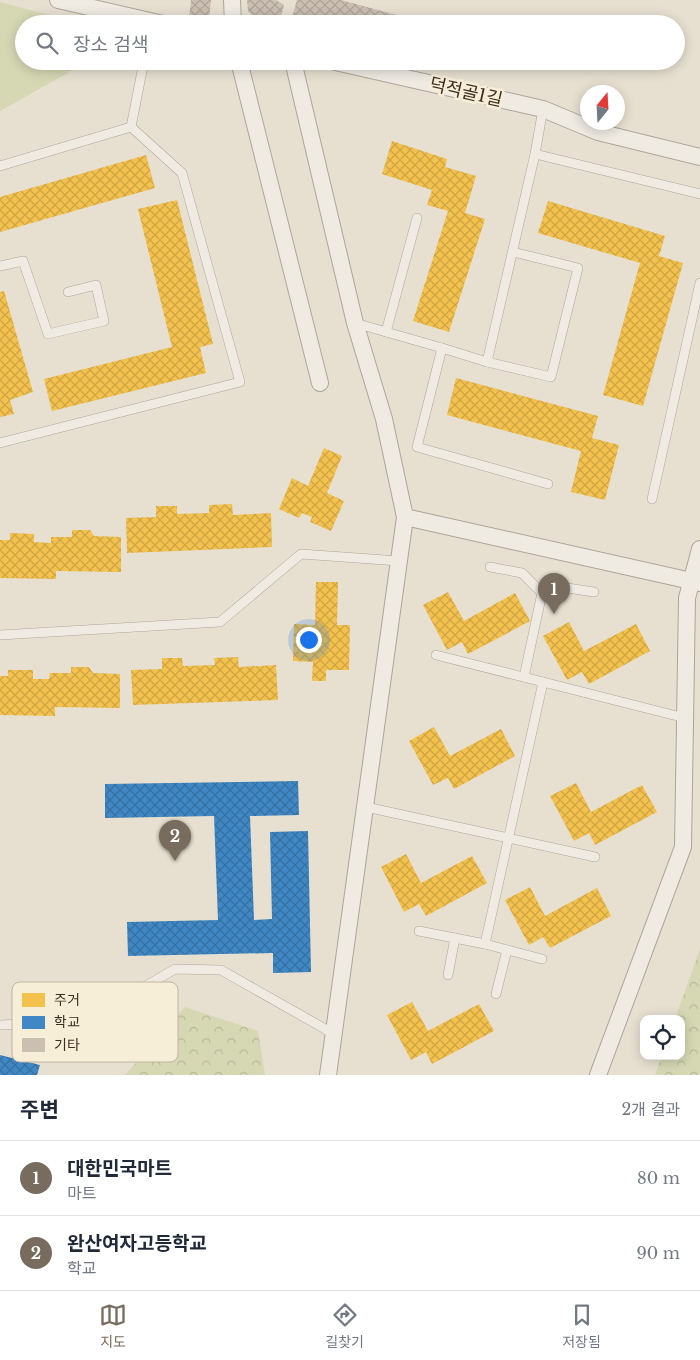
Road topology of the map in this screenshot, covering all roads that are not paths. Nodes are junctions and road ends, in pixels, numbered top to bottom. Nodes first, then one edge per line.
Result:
1 (58, 0) edge
2 (232, 0) edge
3 (122, 15) edge
4 (233, 15) edge
5 (142, 70) edge
6 (241, 70) edge
7 (295, 70) edge
8 (371, 70) edge
9 (543, 109) junction
10 (131, 127) junction
11 (535, 154) junction
12 (700, 157) edge
13 (0, 166) edge
14 (700, 194) edge
15 (417, 218) dead end
16 (512, 252) junction
17 (0, 266) edge
18 (700, 283) edge
19 (68, 292) dead end
20 (355, 324) junction
21 (386, 332) junction
22 (442, 348) junction
23 (487, 362) junction
24 (320, 383) dead end
25 (0, 443) edge
26 (548, 484) dead end
27 (652, 499) dead end
28 (405, 517) junction
29 (700, 549) edge
30 (399, 561) junction
31 (490, 567) dead end
32 (696, 582) edge
33 (594, 592) dead end
34 (542, 593) junction
35 (0, 636) edge
36 (436, 655) dead end
37 (524, 677) junction
38 (543, 682) junction
39 (685, 718) junction
40 (366, 807) junction
41 (508, 837) junction
42 (596, 857) dead end
43 (419, 931) dead end
44 (455, 938) junction
45 (485, 944) junction
46 (508, 950) junction
47 (542, 959) dead end
48 (448, 975) dead end
49 (153, 982) edge
50 (496, 994) dead end
51 (334, 1034) junction
52 (328, 1075) edge
53 (598, 1075) edge

1 - 3 street
2 - 4 street
5 - 10 lane
6 - 24 street
7 - 20 street
8 - 9 street, 덕적골1길
9 - 11 lane
9 - 12 street, 덕적골1길
10 - 13 lane
10 - 25 lane
11 - 14 lane
11 - 16 lane
15 - 21 lane
16 - 23 lane
16 - 23 lane
17 - 19 lane
18 - 27 lane
20 - 21 lane
20 - 28 street
21 - 22 lane
22 - 23 lane
22 - 26 lane
28 - 30 street
28 - 32 street
29 - 32 street
30 - 35 lane
30 - 40 street
31 - 34 lane
32 - 39 street
33 - 34 lane
34 - 37 lane
36 - 37 lane
37 - 38 lane
38 - 39 lane
38 - 41 lane
39 - 53 street
40 - 41 lane
40 - 51 street
41 - 42 lane
41 - 45 lane
43 - 44 lane
44 - 45 lane
44 - 48 lane
45 - 46 lane
46 - 47 lane
46 - 50 lane
49 - 51 lane
51 - 52 street

